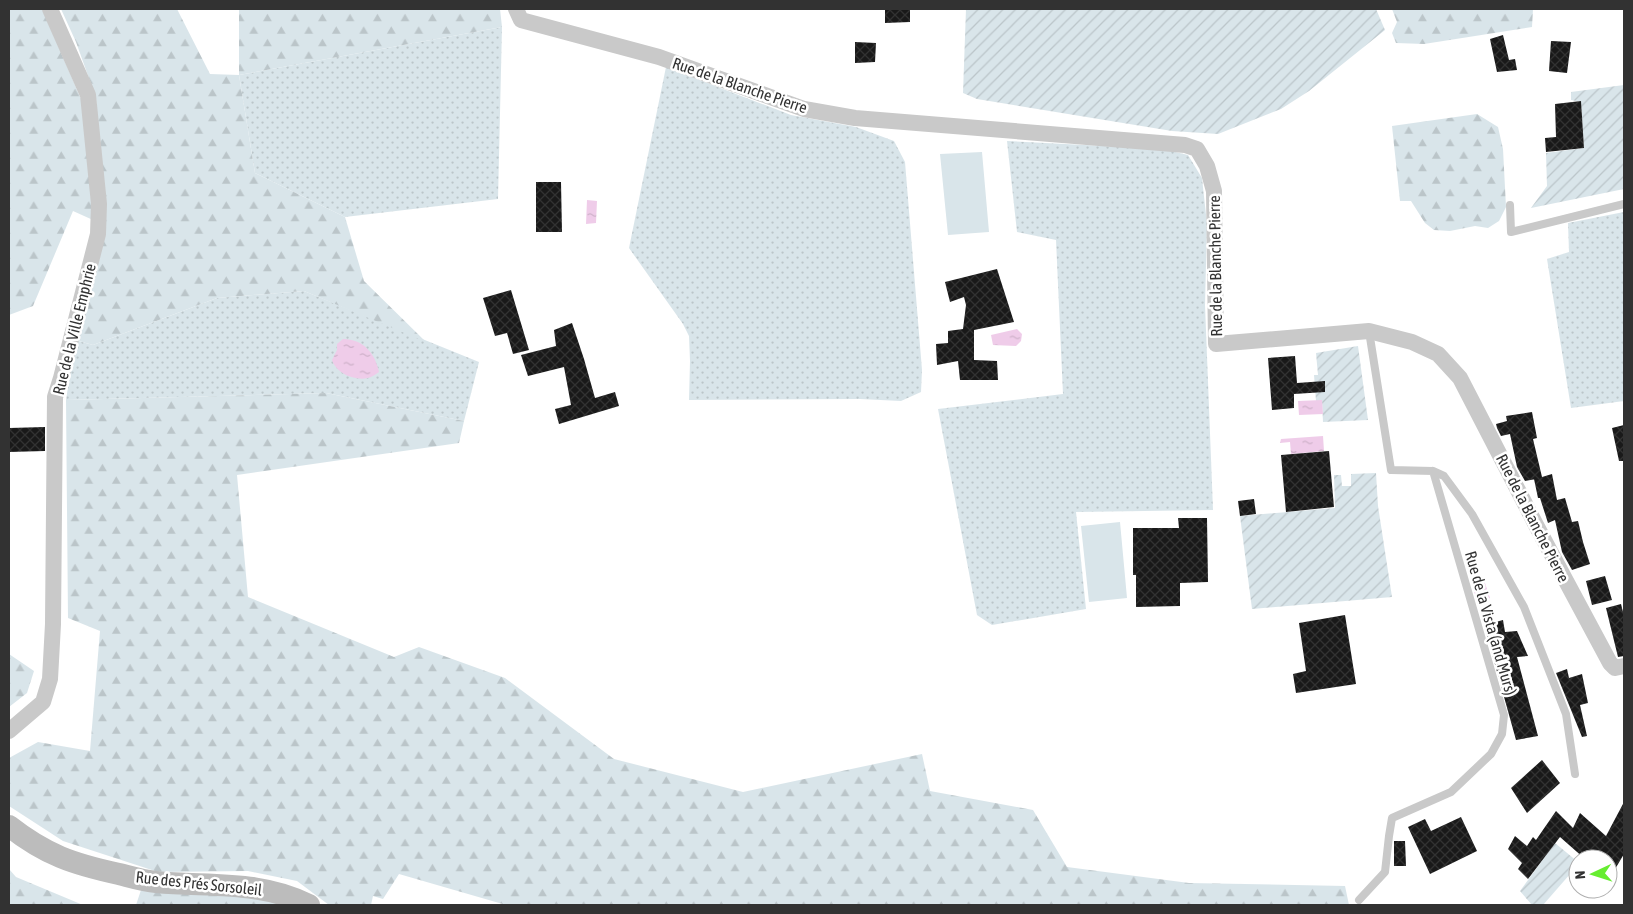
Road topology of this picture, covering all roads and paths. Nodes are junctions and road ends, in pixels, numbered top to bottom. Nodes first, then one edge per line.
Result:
1 (50, 9) edge
2 (516, 9) edge
3 (1510, 204) dead end
4 (1624, 204) edge
5 (1369, 331) junction
6 (1433, 471) junction
7 (1624, 666) edge
8 (9, 731) edge
9 (1575, 774) dead end
10 (9, 826) edge
11 (1359, 900) dead end
12 (309, 905) edge

1 - 8 street, Rue de la Ville Emphrie
2 - 5 street, Rue de la Blanche Pierre
3 - 4 lane
5 - 6 lane
5 - 7 street, Rue de la Blanche Pierre
6 - 9 lane
6 - 11 lane, Rue de la Vista (and Murs)
10 - 12 main road, Rue des Prés Sorsoleil

